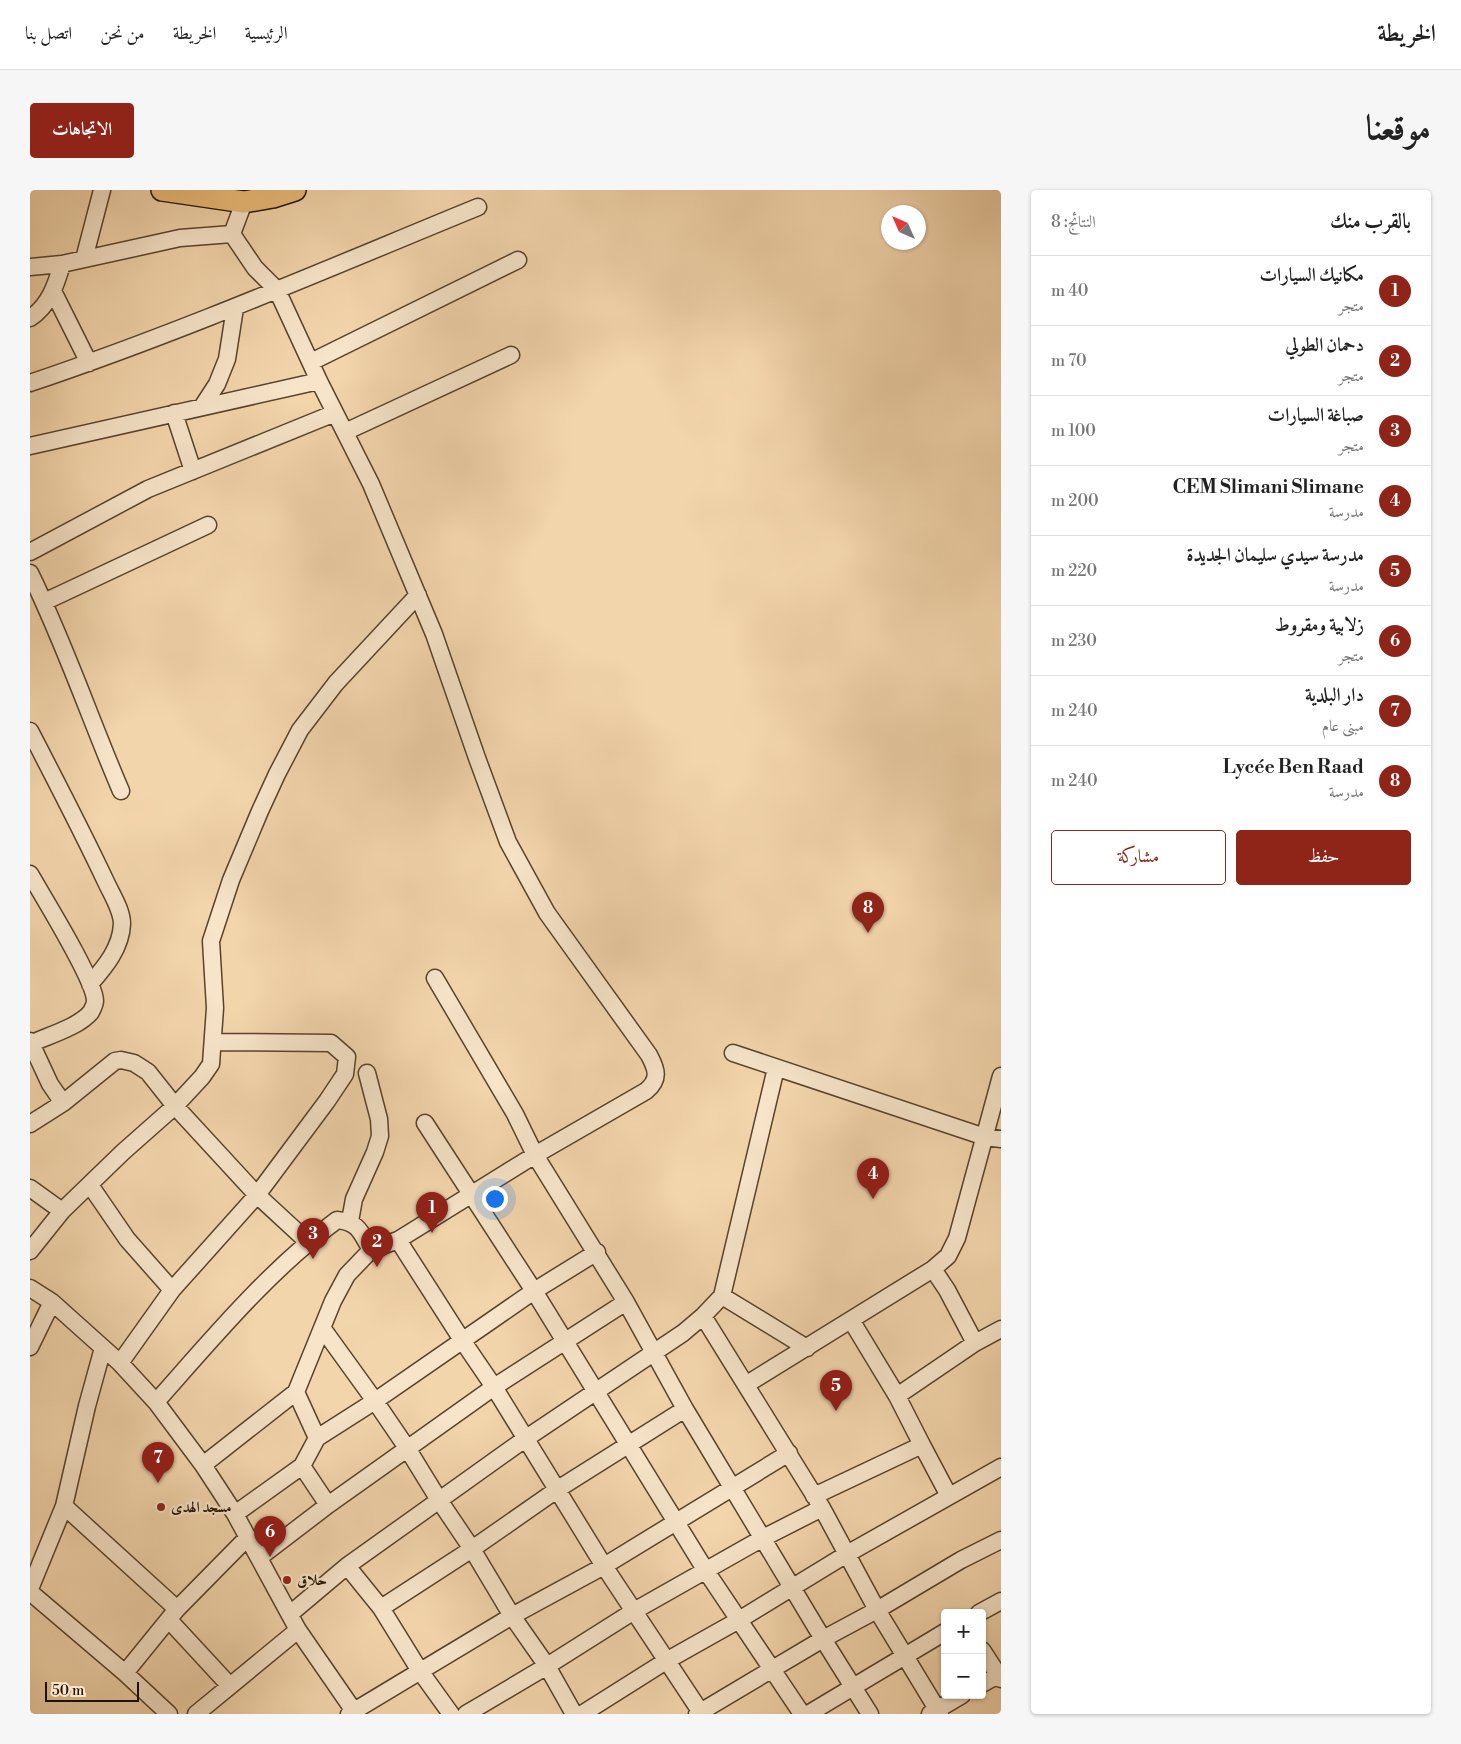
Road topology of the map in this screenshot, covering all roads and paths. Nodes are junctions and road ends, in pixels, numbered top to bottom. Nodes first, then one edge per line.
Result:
1 (102, 190) edge
2 (162, 190) edge
3 (295, 190) edge
4 (258, 197) edge
5 (478, 207) dead end
6 (232, 234) junction
7 (84, 259) junction
8 (518, 260) dead end
9 (62, 264) junction
10 (30, 267) edge
11 (277, 290) junction
12 (53, 291) junction
13 (235, 308) junction
14 (30, 318) edge
15 (511, 355) dead end
16 (311, 362) junction
17 (89, 363) junction
18 (319, 381) junction
19 (30, 383) edge
20 (202, 407) junction
21 (174, 413) junction
22 (335, 413) junction
23 (345, 432) junction
24 (30, 446) edge
25 (192, 471) junction
26 (208, 525) dead end
27 (30, 552) edge
28 (30, 573) edge
29 (418, 595) junction
30 (44, 602) junction
31 (30, 731) edge
32 (121, 791) dead end
33 (30, 874) edge
34 (434, 978) dead end
35 (90, 984) junction
36 (213, 1042) junction
37 (31, 1043) edge
38 (733, 1053) dead end
39 (776, 1068) junction
40 (367, 1073) dead end
41 (1001, 1076) edge
42 (63, 1103) junction
43 (175, 1106) junction
44 (425, 1123) dead end
45 (30, 1124) edge
46 (993, 1138) edge
47 (535, 1155) junction
48 (90, 1185) junction
49 (30, 1188) edge
50 (257, 1195) junction
51 (473, 1195) junction
52 (62, 1211) junction
53 (350, 1222) junction
54 (398, 1240) junction
55 (308, 1242) junction
56 (370, 1250) junction
57 (30, 1251) edge
58 (596, 1252) junction
59 (933, 1269) junction
60 (30, 1288) edge
61 (172, 1290) junction
62 (534, 1291) junction
63 (722, 1296) junction
64 (52, 1302) junction
65 (626, 1302) junction
66 (704, 1316) junction
67 (851, 1320) junction
68 (323, 1329) junction
69 (1001, 1330) edge
70 (462, 1340) junction
71 (565, 1341) junction
72 (976, 1344) junction
73 (30, 1347) edge
74 (103, 1348) junction
75 (807, 1348) junction
76 (654, 1354) junction
77 (120, 1363) junction
78 (747, 1384) junction
79 (494, 1387) junction
80 (594, 1391) junction
81 (296, 1392) junction
82 (897, 1396) junction
83 (376, 1400) junction
84 (156, 1402) junction
85 (685, 1408) junction
86 (317, 1438) junction
87 (524, 1438) junction
88 (628, 1444) junction
89 (922, 1445) junction
90 (407, 1448) junction
91 (789, 1453) junction
92 (203, 1465) junction
93 (302, 1466) junction
94 (1001, 1467) edge
95 (733, 1488) junction
96 (558, 1489) junction
97 (948, 1496) junction
98 (439, 1500) junction
99 (818, 1502) junction
100 (328, 1505) junction
101 (64, 1506) junction
102 (236, 1514) junction
103 (675, 1522) junction
104 (248, 1537) junction
105 (763, 1538) junction
106 (1001, 1540) edge
107 (472, 1549) junction
108 (847, 1554) junction
109 (260, 1557) junction
110 (347, 1566) junction
111 (604, 1566) junction
112 (706, 1572) junction
113 (31, 1585) edge
114 (792, 1586) junction
115 (1001, 1601) edge
116 (381, 1608) junction
117 (986, 1609) edge
118 (877, 1610) junction
119 (634, 1611) junction
120 (173, 1614) junction
121 (290, 1614) junction
122 (512, 1616) junction
123 (739, 1620) junction
124 (298, 1630) junction
125 (941, 1634) edge
126 (823, 1638) junction
127 (985, 1654) edge
128 (905, 1656) junction
129 (666, 1660) junction
130 (547, 1666) junction
131 (772, 1669) junction
132 (420, 1671) junction
133 (125, 1673) junction
134 (999, 1677) edge
135 (986, 1682) edge
136 (230, 1686) junction
137 (854, 1687) junction
138 (956, 1699) edge
139 (353, 1713) edge
140 (700, 1713) edge
141 (936, 1713) edge
142 (169, 1714) edge
143 (196, 1714) edge
144 (451, 1714) edge
145 (466, 1714) edge
146 (574, 1714) edge
147 (582, 1714) edge
148 (802, 1714) edge
149 (808, 1714) edge
150 (870, 1714) edge

1 - 7 street
2 - 4 main road
3 - 4 main road
4 - 6 street
5 - 11 street
6 - 7 street
6 - 11 street
7 - 9 street
8 - 16 street
9 - 10 street
9 - 12 street
11 - 13 street
11 - 16 street
12 - 14 street
12 - 17 street
13 - 17 street
13 - 20 street
15 - 23 street
16 - 18 street
17 - 19 street
18 - 20 street
18 - 22 street
20 - 21 street
21 - 24 street
21 - 25 street
22 - 23 street
22 - 25 street
23 - 29 street
25 - 27 street
26 - 30 street
28 - 30 street
29 - 36 street
29 - 47 street
30 - 32 street
31 - 35 street
33 - 35 street
34 - 47 street
35 - 37 street
36 - 43 street
36 - 50 street
37 - 42 street
38 - 39 street
39 - 46 street
39 - 63 street
40 - 53 street
41 - 46 street
42 - 43 street
42 - 45 street
43 - 48 street
43 - 50 street
44 - 51 street
46 - 59 street
47 - 51 street
47 - 58 street
48 - 52 street
48 - 61 street
49 - 52 street
50 - 55 street
50 - 61 street
51 - 54 street
51 - 62 street
52 - 57 street
53 - 55 street
53 - 56 street
54 - 56 street
54 - 70 street
55 - 84 street
56 - 68 street
58 - 62 street
58 - 65 street
59 - 67 street
59 - 72 street
60 - 64 street
61 - 77 street
62 - 70 street
62 - 71 street
63 - 66 street
63 - 75 street
64 - 73 street
64 - 74 street
65 - 71 street
65 - 76 street
66 - 76 street
66 - 78 street
67 - 75 street
67 - 82 street
68 - 81 street
68 - 83 street
69 - 72 street
70 - 79 street
70 - 83 street
71 - 79 street
71 - 80 street
72 - 82 street
74 - 77 street
74 - 101 street
75 - 78 street
76 - 80 street
76 - 85 street
77 - 84 street
78 - 91 street
79 - 87 street
79 - 90 street
80 - 87 street
80 - 88 street
81 - 86 street
81 - 92 street
82 - 89 street
83 - 86 street
83 - 90 street
84 - 92 street
85 - 88 street
85 - 95 street
86 - 93 street
87 - 96 street
87 - 98 street
88 - 96 street
88 - 103 street
89 - 97 street
89 - 99 street
90 - 98 street
90 - 100 street
91 - 95 street
91 - 99 street
92 - 102 street
93 - 100 street
93 - 102 street
94 - 97 street
95 - 103 street
95 - 105 street
96 - 107 street
96 - 111 street
97 - 108 street
98 - 107 street
98 - 110 street
99 - 105 street
99 - 108 street
100 - 109 street
101 - 113 street
101 - 120 street
102 - 104 street
103 - 111 street
103 - 112 street
104 - 109 street
104 - 120 street
105 - 112 street
105 - 114 street
106 - 118 street
107 - 116 street
107 - 122 street
108 - 114 street
108 - 118 street
109 - 121 street
110 - 116 street
110 - 121 street
111 - 119 street
111 - 122 street
112 - 119 street
112 - 123 street
113 - 133 street
114 - 123 street
114 - 126 street
115 - 117 street
116 - 132 street
118 - 126 street
118 - 128 street
119 - 129 street
119 - 130 street
120 - 133 street
120 - 136 street
121 - 124 street
122 - 130 street
122 - 132 street
123 - 129 street
123 - 131 street
124 - 136 street
124 - 139 street
125 - 128 street
126 - 131 street
126 - 137 street
127 - 134 street
128 - 137 street
128 - 141 street
129 - 140 street
129 - 147 street
130 - 145 street
130 - 146 street
131 - 140 street
131 - 148 street
132 - 139 street
132 - 144 street
133 - 142 street
134 - 135 street
136 - 143 street
137 - 149 street
137 - 150 street
138 - 141 street

